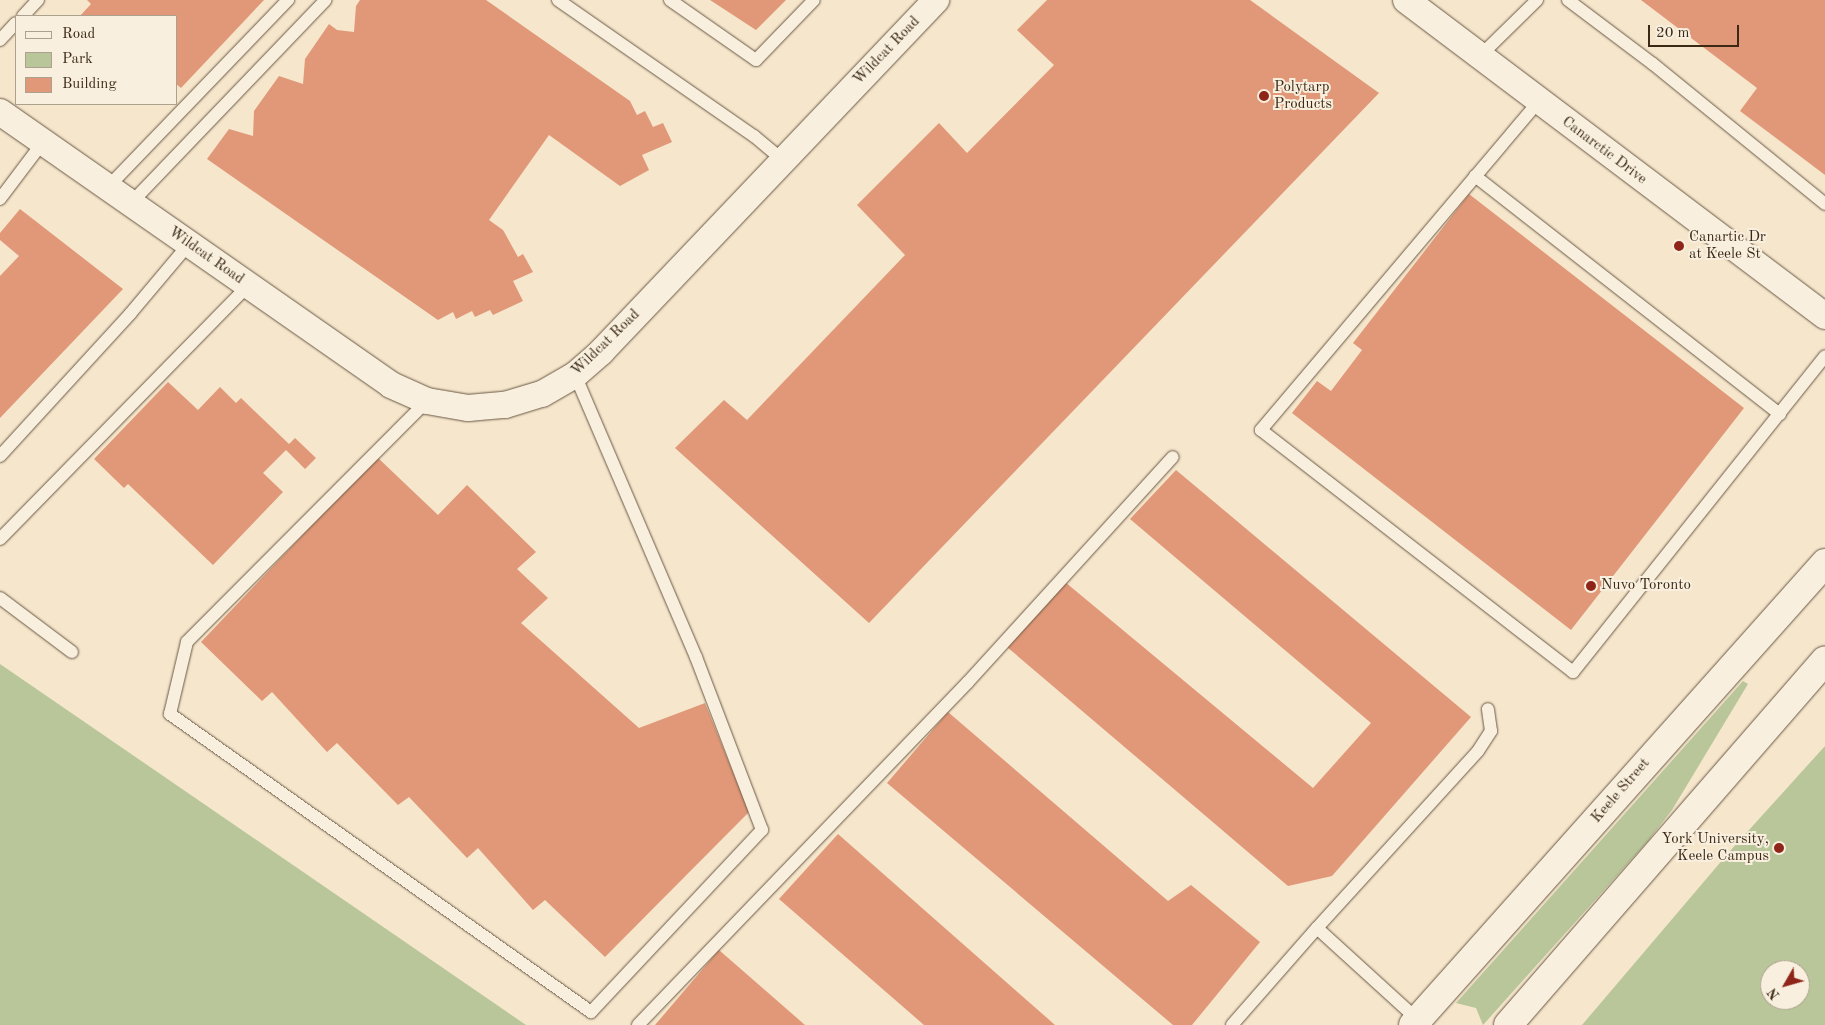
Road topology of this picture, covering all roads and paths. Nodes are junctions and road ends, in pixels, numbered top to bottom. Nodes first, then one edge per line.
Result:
1 (38, 0) edge
2 (288, 0) edge
3 (326, 0) edge
4 (558, 0) edge
5 (670, 0) edge
6 (814, 0) edge
7 (936, 0) edge
8 (1406, 0) edge
9 (1536, 0) edge
10 (1568, 0) edge
11 (24, 15) edge
12 (15, 24) edge
13 (0, 40) edge
14 (1480, 56) junction
15 (1539, 101) junction
16 (0, 112) edge
17 (44, 142) junction
18 (783, 160) junction
19 (1475, 176) junction
20 (108, 187) junction
21 (0, 199) edge
22 (131, 203) junction
23 (1825, 204) edge
24 (189, 244) junction
25 (249, 286) junction
26 (1802, 302) junction
27 (1825, 316) edge
28 (1825, 322) edge
29 (1825, 356) edge
30 (575, 375) junction
31 (426, 401) junction
32 (1780, 414) junction
33 (0, 456) edge
34 (1173, 457) dead end
35 (0, 539) edge
36 (1825, 562) edge
37 (0, 598) edge
38 (72, 652) dead end
39 (1825, 660) edge
40 (1488, 709) dead end
41 (1317, 928) junction
42 (1419, 1023) edge
43 (638, 1025) edge
44 (1232, 1025) edge
45 (1508, 1025) edge

1 - 11 lane
2 - 20 lane
3 - 22 lane
4 - 18 lane
5 - 6 lane
7 - 18 street, Wildcat Road
8 - 14 street, Canarctic Drive
9 - 14 lane
10 - 23 lane
12 - 13 lane
14 - 15 street, Canarctic Drive
15 - 19 lane
15 - 26 street, Canarctic Drive
16 - 17 street, Wildcat Road
17 - 20 street, Wildcat Road
17 - 21 lane
18 - 30 street, Wildcat Road
19 - 32 lane
19 - 32 lane
20 - 22 street, Wildcat Road
22 - 24 street, Wildcat Road
24 - 25 street, Wildcat Road
24 - 33 lane
25 - 31 street, Wildcat Road
25 - 35 lane
26 - 27 street, Canarctic Drive
26 - 28 street, Canarctic Drive
29 - 32 lane
30 - 31 street, Wildcat Road
30 - 31 lane
34 - 43 lane
36 - 42 main road, Keele Street
37 - 38 lane
39 - 45 main road
40 - 41 lane
41 - 42 lane
41 - 44 lane

